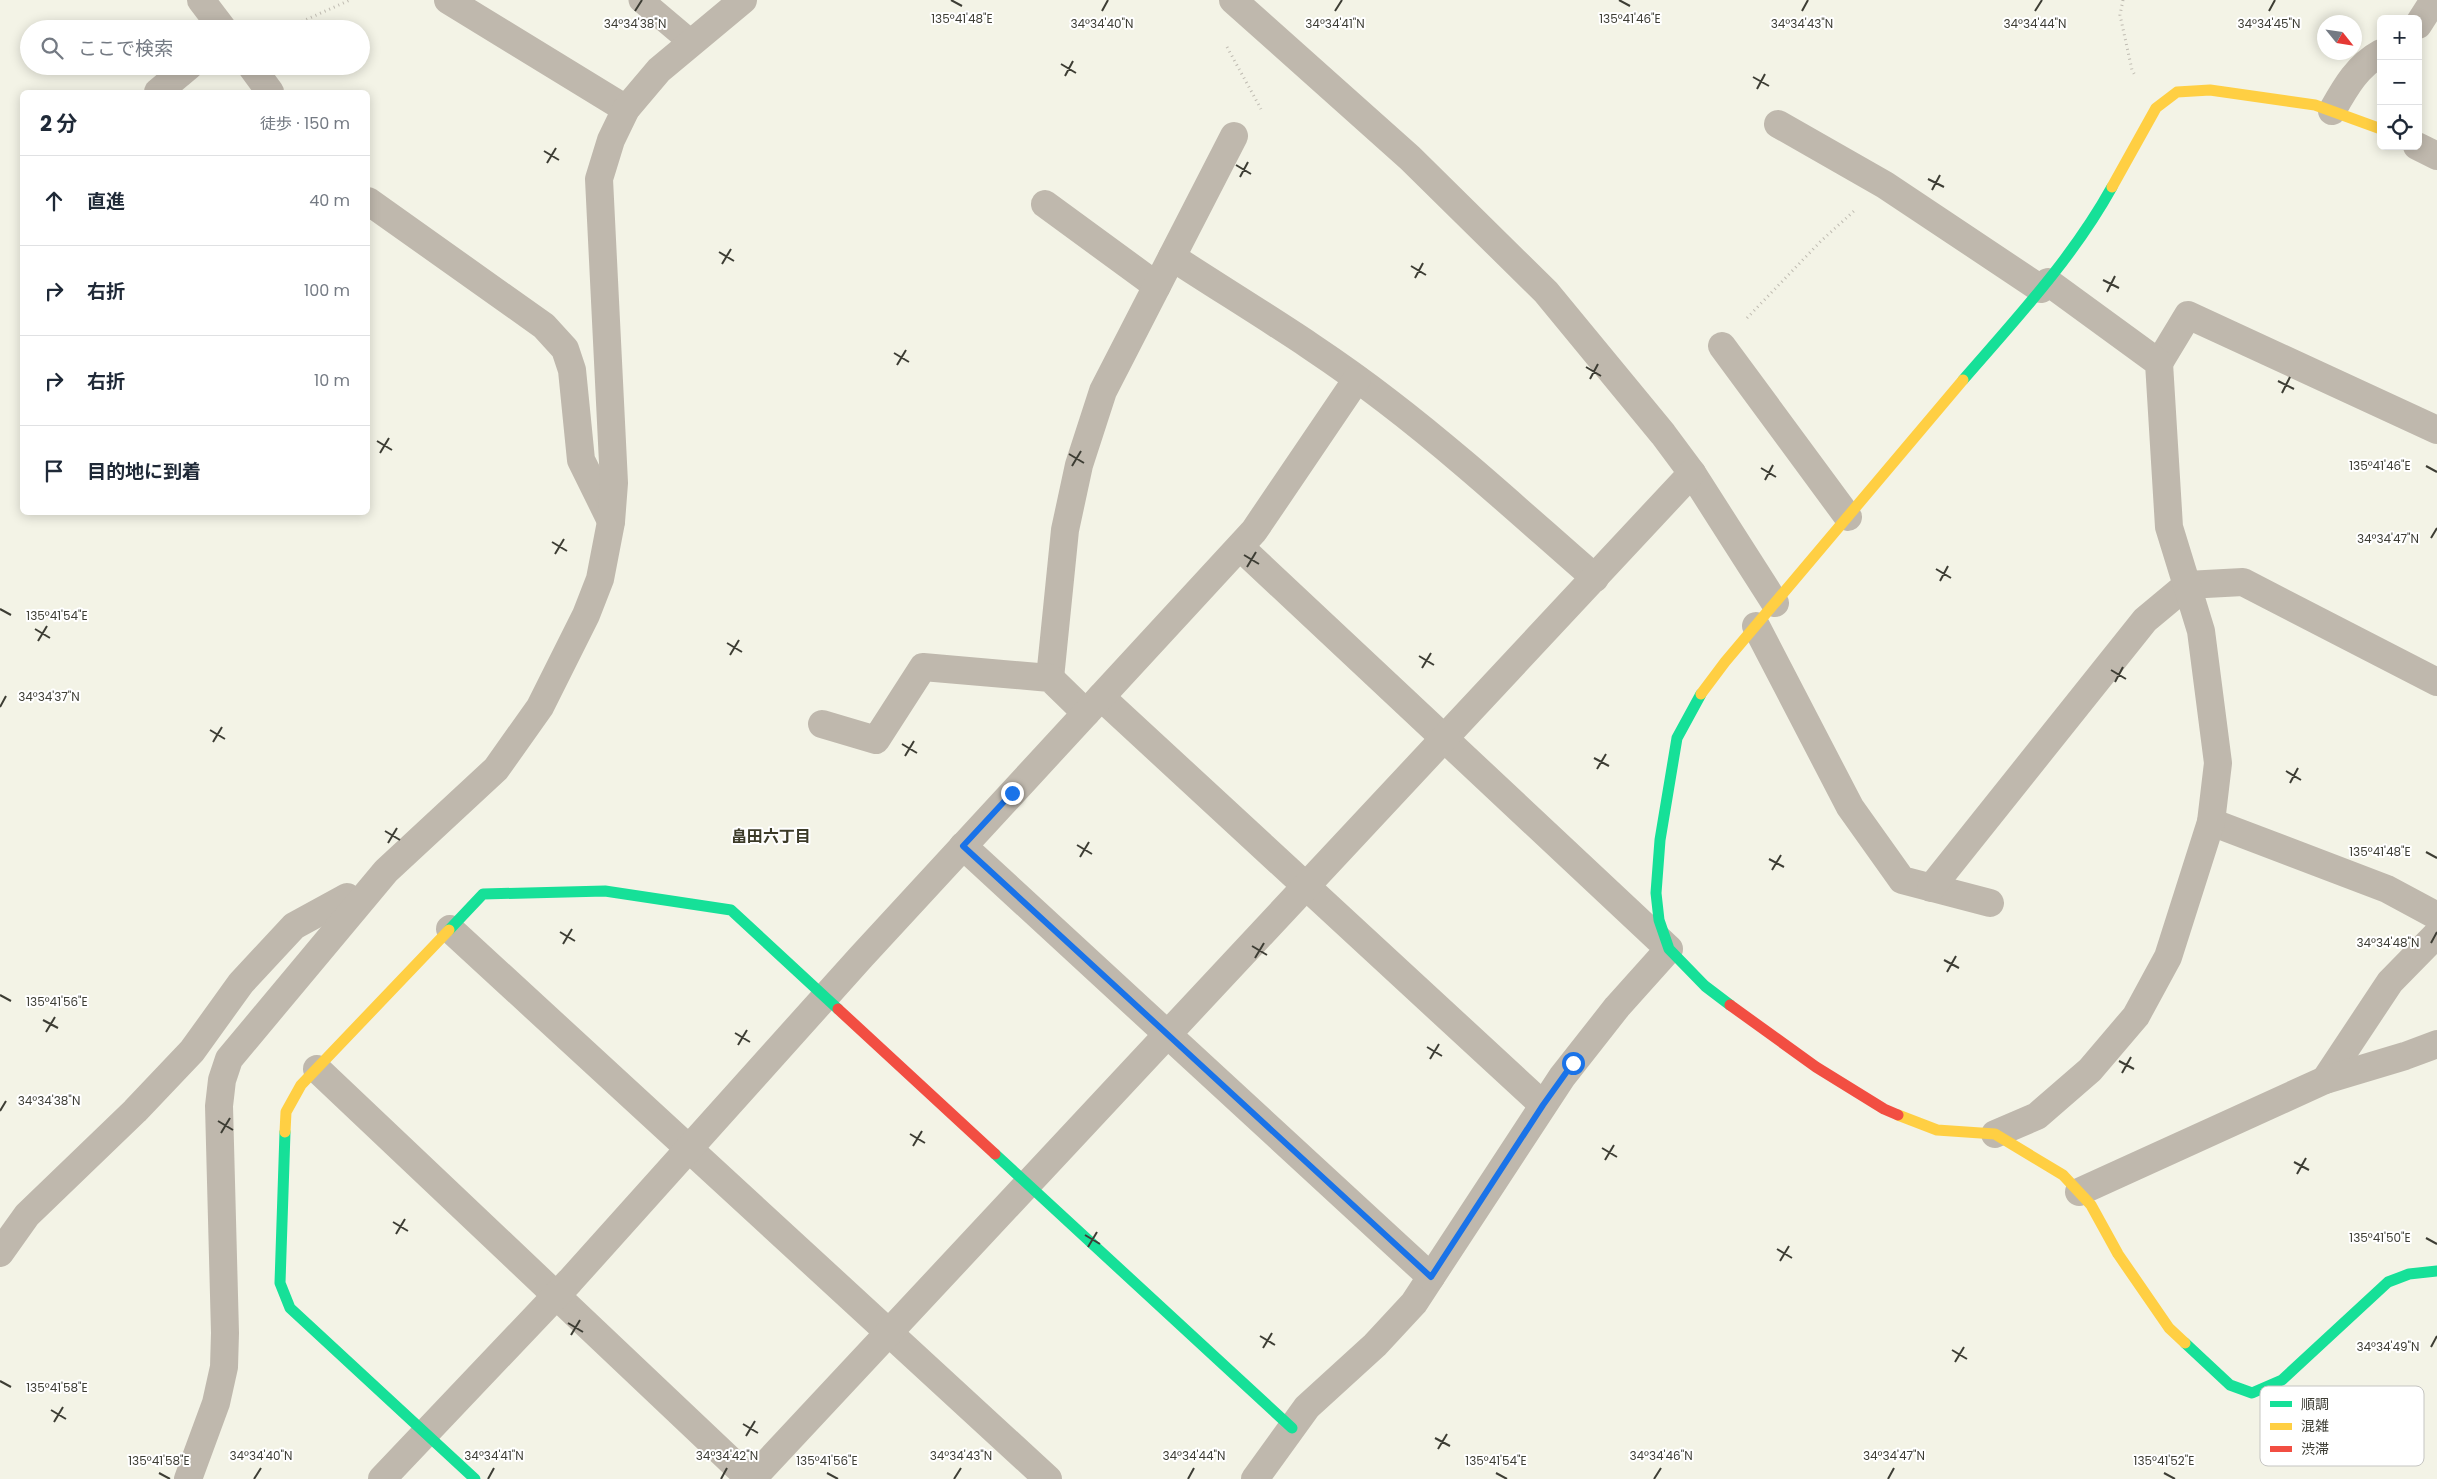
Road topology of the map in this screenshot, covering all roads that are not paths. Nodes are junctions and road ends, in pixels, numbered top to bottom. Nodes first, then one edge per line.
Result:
1 (201, 0) edge
2 (448, 0) edge
3 (641, 0) edge
4 (743, 0) edge
5 (1233, 0) edge
6 (2434, 0) edge
7 (2422, 19) edge
8 (216, 20) edge
9 (692, 43) junction
10 (2377, 54) edge
11 (178, 75) edge
12 (258, 75) edge
13 (160, 90) edge
14 (269, 90) edge
15 (626, 110) junction
16 (2332, 111) junction
17 (1778, 124) dead end
18 (2377, 128) edge
19 (1234, 136) dead end
20 (2422, 148) edge
21 (2437, 156) edge
22 (370, 201) edge
23 (1045, 204) dead end
24 (1172, 258) junction
25 (1157, 286) junction
26 (2044, 286) junction
27 (1722, 346) road end
28 (2159, 364) junction
29 (1357, 379) junction
30 (2437, 430) edge
31 (1692, 473) junction
32 (1848, 517) junction
33 (611, 522) junction
34 (1240, 546) junction
35 (1595, 578) junction
36 (2187, 585) junction
37 (1775, 603) junction
38 (1756, 626) junction
39 (1050, 678) junction
40 (2437, 682) edge
41 (1093, 705) junction
42 (822, 724) dead end
43 (1444, 738) junction
44 (2210, 822) junction
45 (963, 846) junction
46 (1306, 886) junction
47 (1931, 888) junction
48 (347, 897) dead end
49 (1990, 903) dead end
50 (2437, 916) edge
51 (450, 929) junction
52 (2437, 934) edge
53 (1670, 949) junction
54 (825, 998) junction
55 (1168, 1035) junction
56 (2436, 1048) edge
57 (317, 1069) junction
58 (2325, 1080) junction
59 (1543, 1105) junction
60 (1995, 1134) junction
61 (689, 1149) junction
62 (1028, 1185) junction
63 (2078, 1192) junction
64 (0, 1253) edge
65 (2437, 1271) edge
66 (1431, 1277) junction
67 (556, 1295) junction
68 (889, 1333) junction
69 (2269, 1386) edge
70 (2260, 1390) edge
71 (1292, 1428) junction
72 (426, 1433) junction
73 (188, 1479) edge
74 (382, 1479) edge
75 (475, 1479) edge
76 (751, 1479) edge
77 (1048, 1479) edge
78 (1255, 1479) edge

1 - 8 street
2 - 15 street
3 - 9 lane
4 - 9 street
5 - 31 street
6 - 7 street
9 - 15 street
10 - 16 street
11 - 13 street
12 - 14 street
15 - 33 street
16 - 18 street
16 - 26 street
17 - 26 street
19 - 24 street
20 - 21 street
22 - 33 street
23 - 25 street
24 - 25 street
24 - 29 street
25 - 39 street
26 - 28 street
26 - 32 street
27 - 32 street
28 - 30 street
28 - 36 street
29 - 34 street
29 - 35 street
31 - 35 street
31 - 37 street
32 - 37 street
33 - 73 street
34 - 41 street
34 - 43 street
35 - 43 street
36 - 40 street
36 - 44 street
36 - 47 street
37 - 38 street
38 - 47 street
38 - 53 street
39 - 41 street
39 - 42 street
41 - 45 street
41 - 46 street
43 - 46 street
43 - 53 street
44 - 50 street
44 - 60 street
45 - 54 street
45 - 55 street
46 - 55 street
46 - 59 street
47 - 49 street
48 - 64 street
51 - 54 street
51 - 57 street
51 - 61 street
52 - 58 street
53 - 59 street
53 - 60 street
54 - 61 street
54 - 62 street
55 - 62 street
55 - 66 street
56 - 58 street
57 - 67 street
57 - 72 street
58 - 63 street
59 - 66 street
60 - 63 street
61 - 67 street
61 - 68 street
62 - 68 street
62 - 71 street
63 - 70 street
65 - 69 street
66 - 71 street
67 - 72 street
67 - 76 street
68 - 76 street
68 - 77 street
71 - 78 street
72 - 74 street
72 - 75 street

